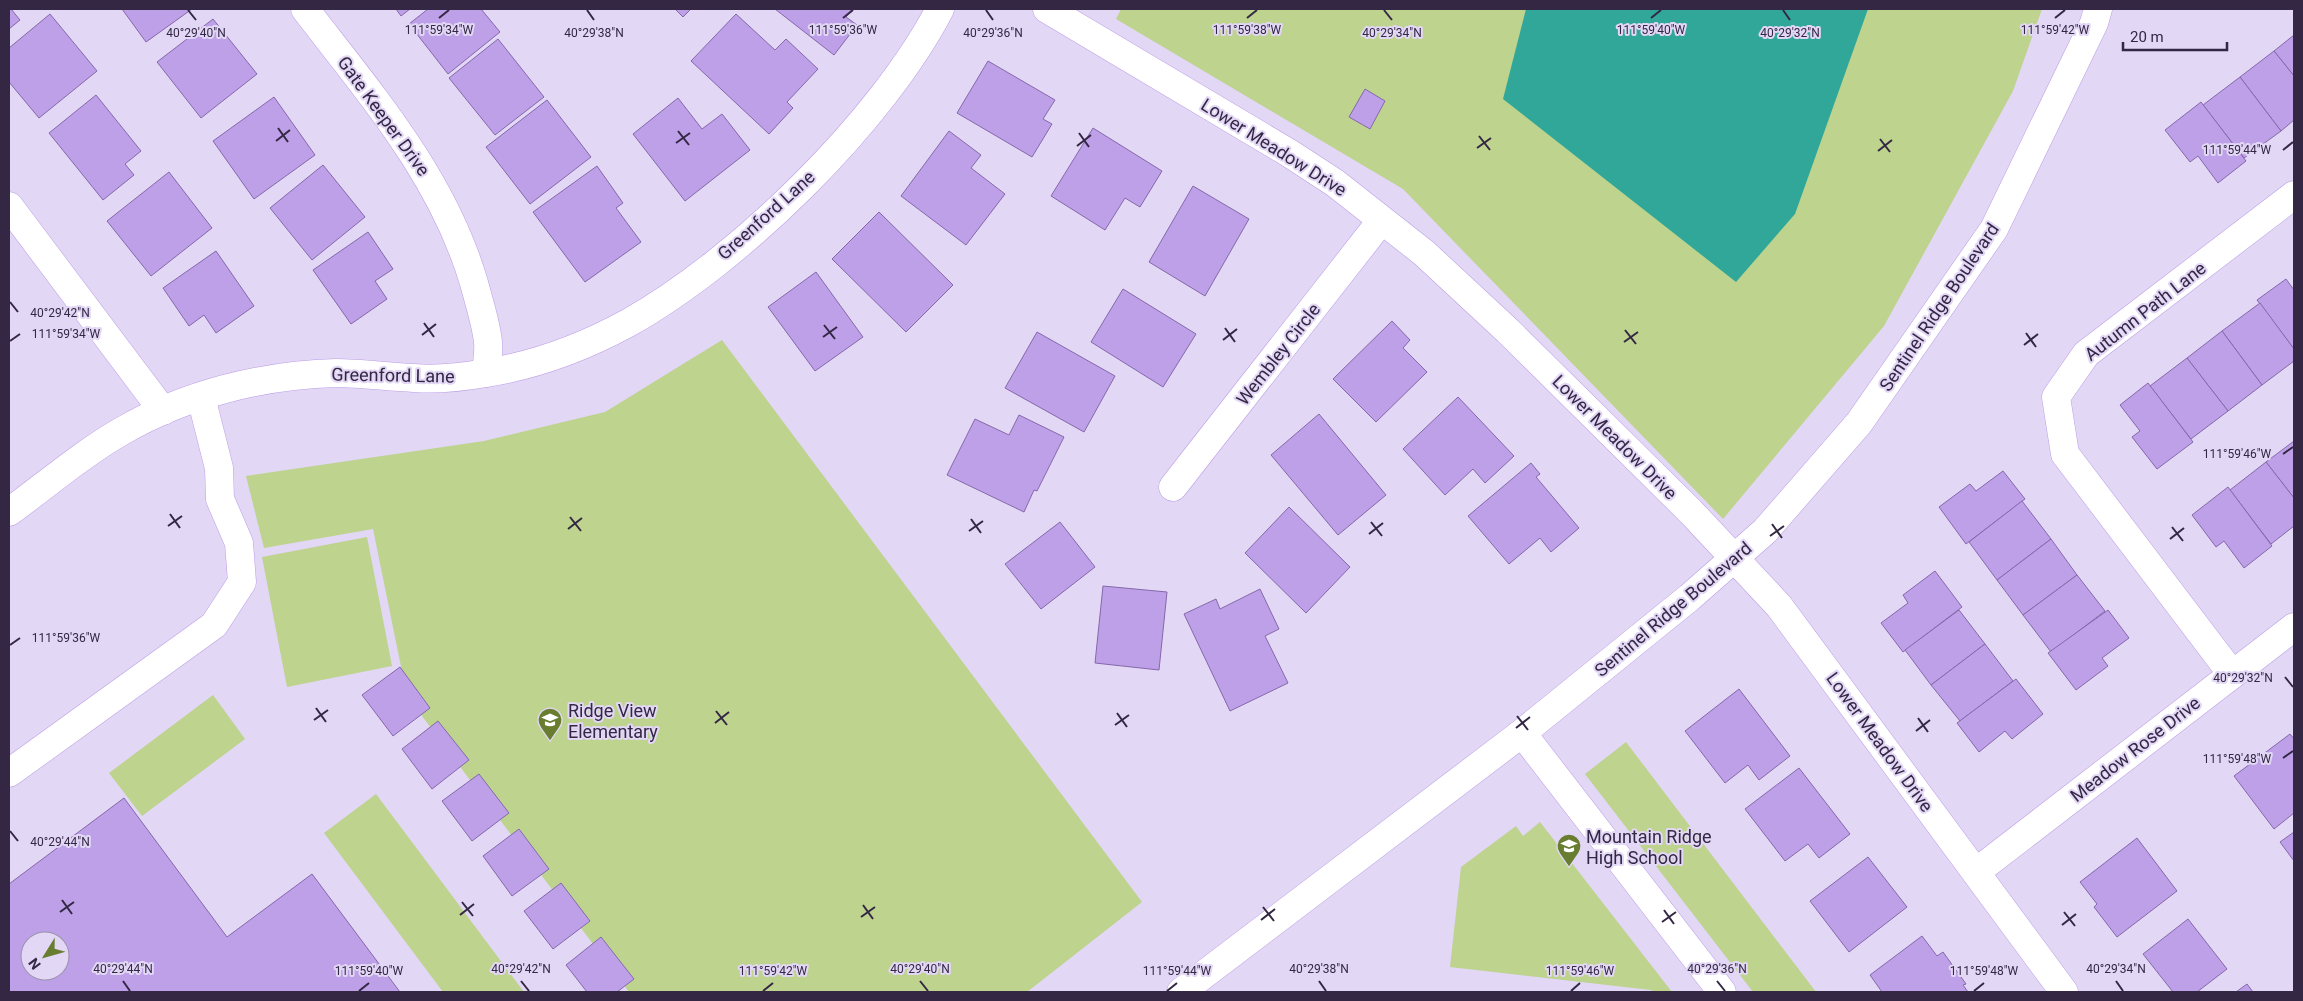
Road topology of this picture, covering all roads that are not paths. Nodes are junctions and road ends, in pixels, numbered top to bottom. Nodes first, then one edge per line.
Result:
1 (305, 9) edge
2 (940, 9) edge
3 (1047, 9) edge
4 (2098, 9) edge
5 (2294, 195) edge
6 (9, 206) edge
7 (1381, 220) junction
8 (486, 373) junction
9 (201, 397) junction
10 (164, 411) junction
11 (1173, 487) dead end
12 (9, 512) edge
13 (1733, 559) junction
14 (2294, 628) edge
15 (2232, 674) junction
16 (1522, 733) junction
17 (9, 773) edge
18 (1976, 872) junction
19 (1181, 992) edge
20 (1722, 992) edge
21 (2064, 992) edge

1 - 8 street, Gate Keeper Drive
2 - 8 street, Greenford Lane
3 - 7 street, Lower Meadow Drive
4 - 13 street, Sentinel Ridge Boulevard
5 - 15 street, Autumn Path Lane
6 - 10 street
7 - 11 street, Wembley Circle
7 - 13 street, Lower Meadow Drive
8 - 9 street, Greenford Lane
9 - 10 street, Greenford Lane
9 - 17 street
10 - 12 street, Greenford Lane
13 - 16 street, Sentinel Ridge Boulevard
13 - 18 street, Lower Meadow Drive
14 - 15 street, Meadow Rose Drive
15 - 18 street, Meadow Rose Drive
16 - 19 street, Sentinel Ridge Boulevard
16 - 20 street
18 - 21 street, Lower Meadow Drive

